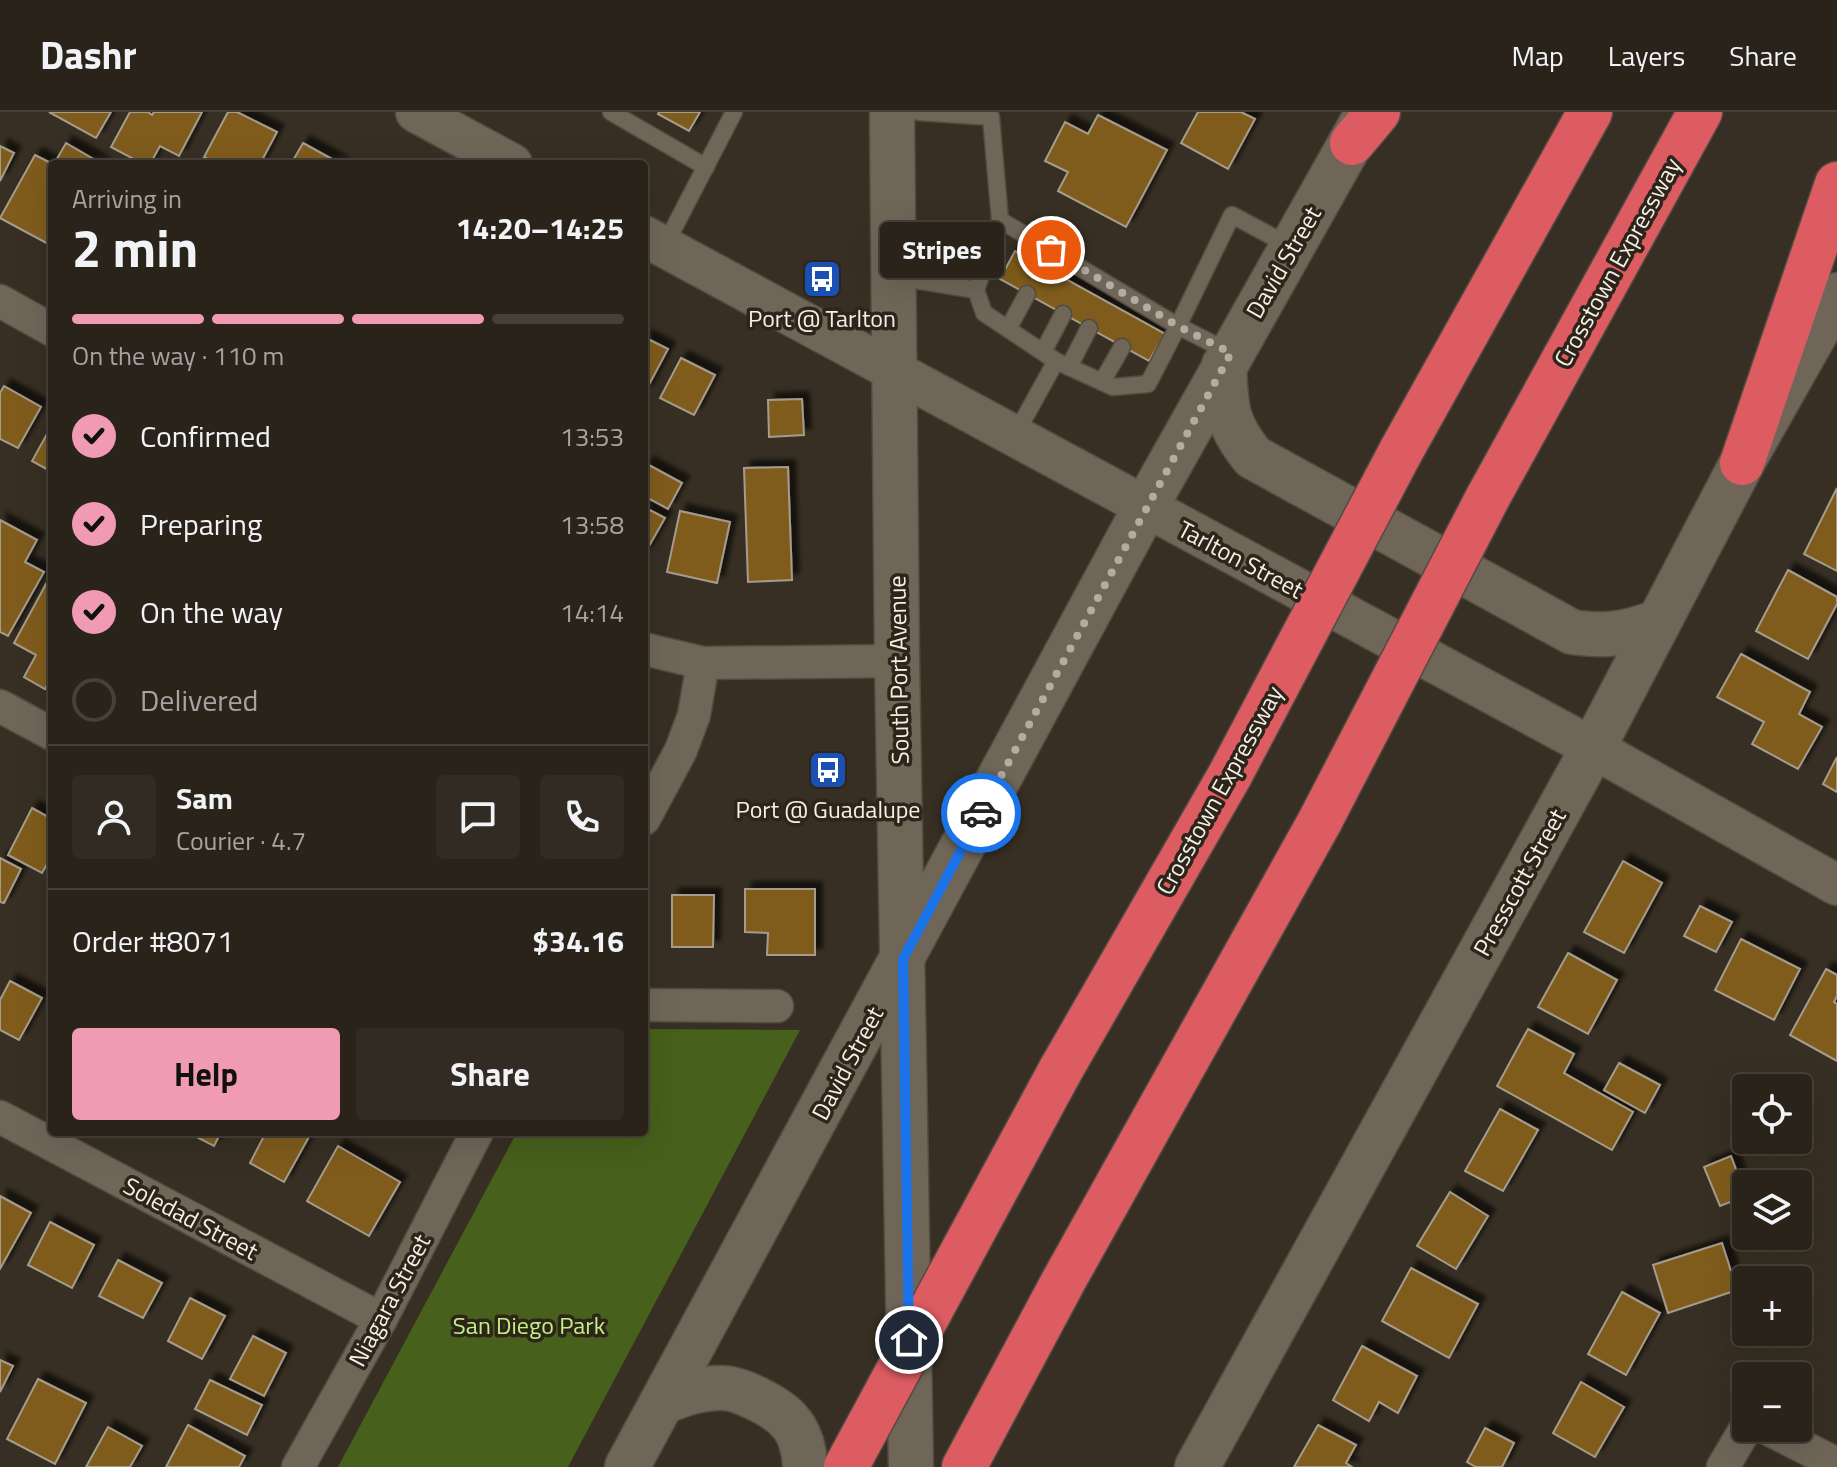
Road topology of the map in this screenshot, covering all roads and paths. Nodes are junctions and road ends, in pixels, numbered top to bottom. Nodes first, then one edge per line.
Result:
1 (416, 112) edge
2 (611, 112) edge
3 (734, 112) edge
4 (892, 112) edge
5 (918, 112) edge
6 (1590, 112) edge
7 (1700, 112) edge
8 (1366, 122) edge
9 (505, 160) edge
10 (706, 167) junction
11 (1837, 184) edge
12 (1000, 220) junction
13 (654, 241) edge
14 (1292, 247) junction
15 (1051, 250) junction
16 (1042, 266) dead end
17 (894, 277) junction
18 (976, 290) junction
19 (1027, 294) dead end
20 (1837, 295) edge
21 (0, 301) edge
22 (1063, 314) dead end
23 (1178, 326) junction
24 (48, 328) edge
25 (1089, 328) dead end
26 (1008, 329) junction
27 (1122, 347) dead end
28 (1227, 359) junction
29 (1056, 360) junction
30 (895, 372) junction
31 (1102, 382) junction
32 (1014, 437) junction
33 (1742, 463) junction
34 (1145, 508) junction
35 (1658, 622) junction
36 (648, 650) edge
37 (897, 661) junction
38 (703, 663) junction
39 (0, 706) edge
40 (48, 732) edge
41 (1593, 748) junction
42 (648, 812) edge
43 (1837, 885) edge
44 (903, 959) junction
45 (648, 1005) edge
46 (777, 1006) dead end
47 (0, 1117) edge
48 (475, 1136) edge
49 (381, 1319) junction
50 (663, 1402) junction
51 (1738, 1442) edge
52 (1794, 1442) edge
53 (1837, 1464) edge
54 (298, 1467) edge
55 (627, 1467) edge
56 (805, 1467) edge
57 (846, 1467) edge
58 (911, 1467) edge
59 (964, 1467) edge
60 (1197, 1467) edge
61 (1723, 1467) edge

1 - 9 street
2 - 10 lane
3 - 10 lane
4 - 17 main road, South Port Avenue
5 - 12 lane
6 - 57 highway, Crosstown Expressway, bridge
7 - 59 highway, Crosstown Expressway, bridge
8 - 14 main road, David Street
10 - 13 lane
11 - 33 highway
12 - 15 lane
12 - 18 lane
13 - 30 street, Tarlton Street
14 - 23 lane
14 - 28 main road, David Street
15 - 16 lane
15 - 23 lane
17 - 18 lane
17 - 30 main road, South Port Avenue
18 - 26 lane
19 - 26 lane
20 - 33 main road, Presscott Street
21 - 24 street
22 - 29 lane
23 - 28 lane
23 - 31 lane
25 - 29 lane
26 - 29 lane
27 - 31 lane
28 - 34 main road, David Street
28 - 35 main road
29 - 31 lane
29 - 32 lane
30 - 32 street, Tarlton Street
30 - 37 main road, South Port Avenue
32 - 34 street, Tarlton Street
33 - 35 main road, Presscott Street
34 - 41 street, Tarlton Street
34 - 44 main road, David Street
35 - 41 main road, Presscott Street
36 - 38 street
37 - 38 street
37 - 44 main road, South Port Avenue
38 - 42 street
39 - 40 street
41 - 43 street, Tarlton Street
41 - 60 main road, Presscott Street
44 - 50 main road, David Street
44 - 58 main road, South Port Avenue
45 - 46 street
47 - 49 street, Soledad Street
48 - 49 street, Niagara Street
49 - 54 street, Niagara Street
50 - 55 main road, David Street
50 - 56 main road
51 - 61 street
52 - 53 street

